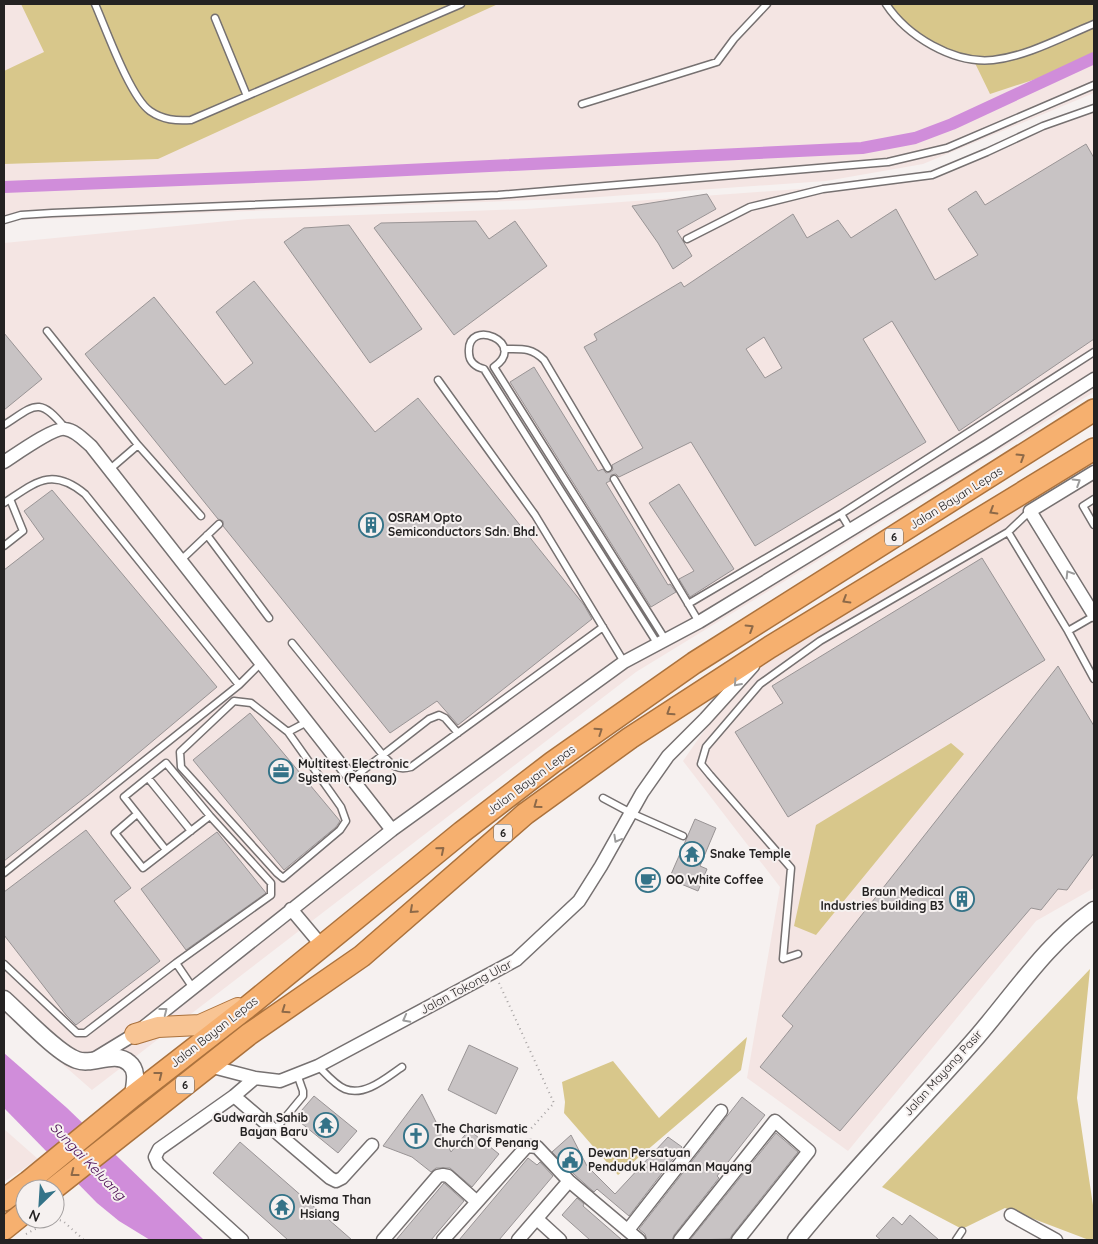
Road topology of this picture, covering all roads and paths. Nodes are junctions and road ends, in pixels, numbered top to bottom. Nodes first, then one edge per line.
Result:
1 (95, 4) edge
2 (461, 4) edge
3 (767, 4) edge
4 (886, 4) edge
5 (215, 18) dead end
6 (1094, 24) edge
7 (1094, 85) edge
8 (247, 96) junction
9 (582, 104) dead end
10 (1094, 108) edge
11 (4, 220) edge
12 (687, 239) dead end
13 (47, 332) dead end
14 (504, 349) junction
15 (1094, 352) edge
16 (1094, 379) edge
17 (438, 380) dead end
18 (1094, 410) edge
19 (4, 425) edge
20 (65, 428) junction
21 (138, 445) junction
22 (1094, 449) edge
23 (4, 462) edge
24 (608, 468) dead end
25 (109, 470) junction
26 (1094, 472) edge
27 (614, 479) dead end
28 (10, 498) junction
29 (1094, 499) edge
30 (4, 503) edge
31 (1030, 511) junction
32 (841, 514) junction
33 (201, 516) dead end
34 (219, 524) dead end
35 (1094, 525) edge
36 (850, 530) junction
37 (1008, 532) junction
38 (207, 534) junction
39 (4, 546) edge
40 (180, 561) junction
41 (688, 604) junction
42 (1094, 616) edge
43 (269, 618) dead end
44 (698, 622) junction
45 (603, 627) junction
46 (1068, 631) junction
47 (661, 641) junction
48 (292, 643) dead end
49 (770, 647) junction
50 (624, 662) junction
51 (261, 663) junction
52 (1094, 679) edge
53 (239, 685) junction
54 (307, 722) junction
55 (288, 732) junction
56 (458, 733) junction
57 (382, 754) junction
58 (148, 778) junction
59 (352, 779) junction
60 (603, 798) dead end
61 (631, 813) junction
62 (137, 814) junction
63 (210, 816) junction
64 (392, 830) junction
65 (191, 831) junction
66 (683, 836) dead end
67 (166, 850) junction
68 (4, 874) edge
69 (291, 909) junction
70 (1094, 910) edge
71 (322, 946) junction
72 (798, 954) dead end
73 (176, 963) junction
74 (4, 964) edge
75 (494, 972) junction
76 (193, 988) junction
77 (262, 995) junction
78 (4, 999) edge
79 (134, 1034) junction
80 (94, 1059) junction
81 (209, 1066) junction
82 (318, 1066) junction
83 (402, 1067) dead end
84 (297, 1074) junction
85 (254, 1078) junction
86 (133, 1096) junction
87 (234, 1096) junction
88 (721, 1111) dead end
89 (274, 1131) junction
90 (372, 1145) dead end
91 (530, 1145) junction
92 (65, 1180) edge
93 (570, 1180) junction
94 (4, 1200) edge
95 (476, 1201) junction
96 (1011, 1214) dead end
97 (537, 1219) junction
98 (65, 1223) edge
99 (628, 1230) junction
100 (962, 1231) dead end
101 (799, 1239) edge
102 (84, 1240) edge
103 (242, 1240) edge
104 (383, 1240) edge
105 (443, 1240) edge
106 (518, 1240) edge
107 (560, 1240) edge
108 (639, 1240) edge
109 (680, 1240) edge
110 (738, 1240) edge
111 (956, 1240) edge
112 (1056, 1240) edge

1 - 8 lane
2 - 8 lane
3 - 9 lane
4 - 6 lane
5 - 8 lane
7 - 11 lane
10 - 12 lane
13 - 21 lane
14 - 24 lane
14 - 47 lane
14 - 47 lane
15 - 32 lane
16 - 36 street
17 - 45 lane
71 -> 18 highway, Jalan Bayan Lepas / 6
19 - 20 lane
20 - 23 street
20 - 25 street
21 - 25 lane
21 - 33 lane
22 -> 49 highway, Jalan Bayan Lepas / 6
25 - 40 street
31 -> 26 street
27 - 41 lane
28 - 30 lane
28 - 39 lane
28 - 53 lane
29 - 35 lane
31 - 37 lane
42 -> 31 street
32 - 36 lane
32 - 41 lane
34 - 38 lane
36 - 44 street
37 - 46 lane
37 - 72 lane
38 - 40 lane
38 - 43 lane
40 - 51 street
41 - 44 lane
42 - 46 lane
44 - 47 street
45 - 50 lane
45 - 56 lane
46 - 52 lane
47 - 50 street
48 - 57 lane
49 -> 61 street, Jalan Tokong Ular
49 -> 81 highway, Jalan Bayan Lepas / 6
50 - 64 street
51 - 53 lane
51 - 54 street
53 - 68 lane
54 - 55 lane
54 - 59 street
55 - 55 lane
56 - 57 lane
56 - 57 lane
57 - 59 lane
58 - 62 lane
58 - 63 lane
58 - 65 lane
59 - 64 street
60 - 61 lane
61 - 66 lane
61 -> 75 street, Jalan Tokong Ular
62 - 67 lane
62 - 67 lane
63 - 65 lane
63 - 73 lane
64 - 69 street
65 - 67 lane
69 - 71 street
69 - 76 street
70 - 101 street, Jalan Mayang Pasir
71 - 77 highway, Jalan Bayan Lepas / 6
73 - 74 lane
73 - 76 lane
75 -> 82 street, Jalan Tokong Ular
75 - 91 path
79 -> 76 street
77 - 79 main road
86 -> 77 highway, Jalan Bayan Lepas / 6
78 - 80 street
79 - 80 street
80 - 86 street
81 - 85 street, Jalan Tokong Ular
81 -> 92 highway, Jalan Bayan Lepas / 6
82 - 83 lane
82 - 84 street, Jalan Tokong Ular
84 - 85 street, Jalan Tokong Ular
84 - 89 lane
85 - 87 street
86 - 94 highway, Jalan Bayan Lepas / 6
87 - 89 street
87 - 103 street
88 - 99 street
89 - 90 street
91 - 93 street
91 - 95 street
93 - 97 street
93 - 99 street
95 - 104 street
95 - 105 street
96 - 112 street
97 - 106 street
97 - 107 street
98 - 102 path
99 - 108 street
100 - 111 lane
109 - 110 street

